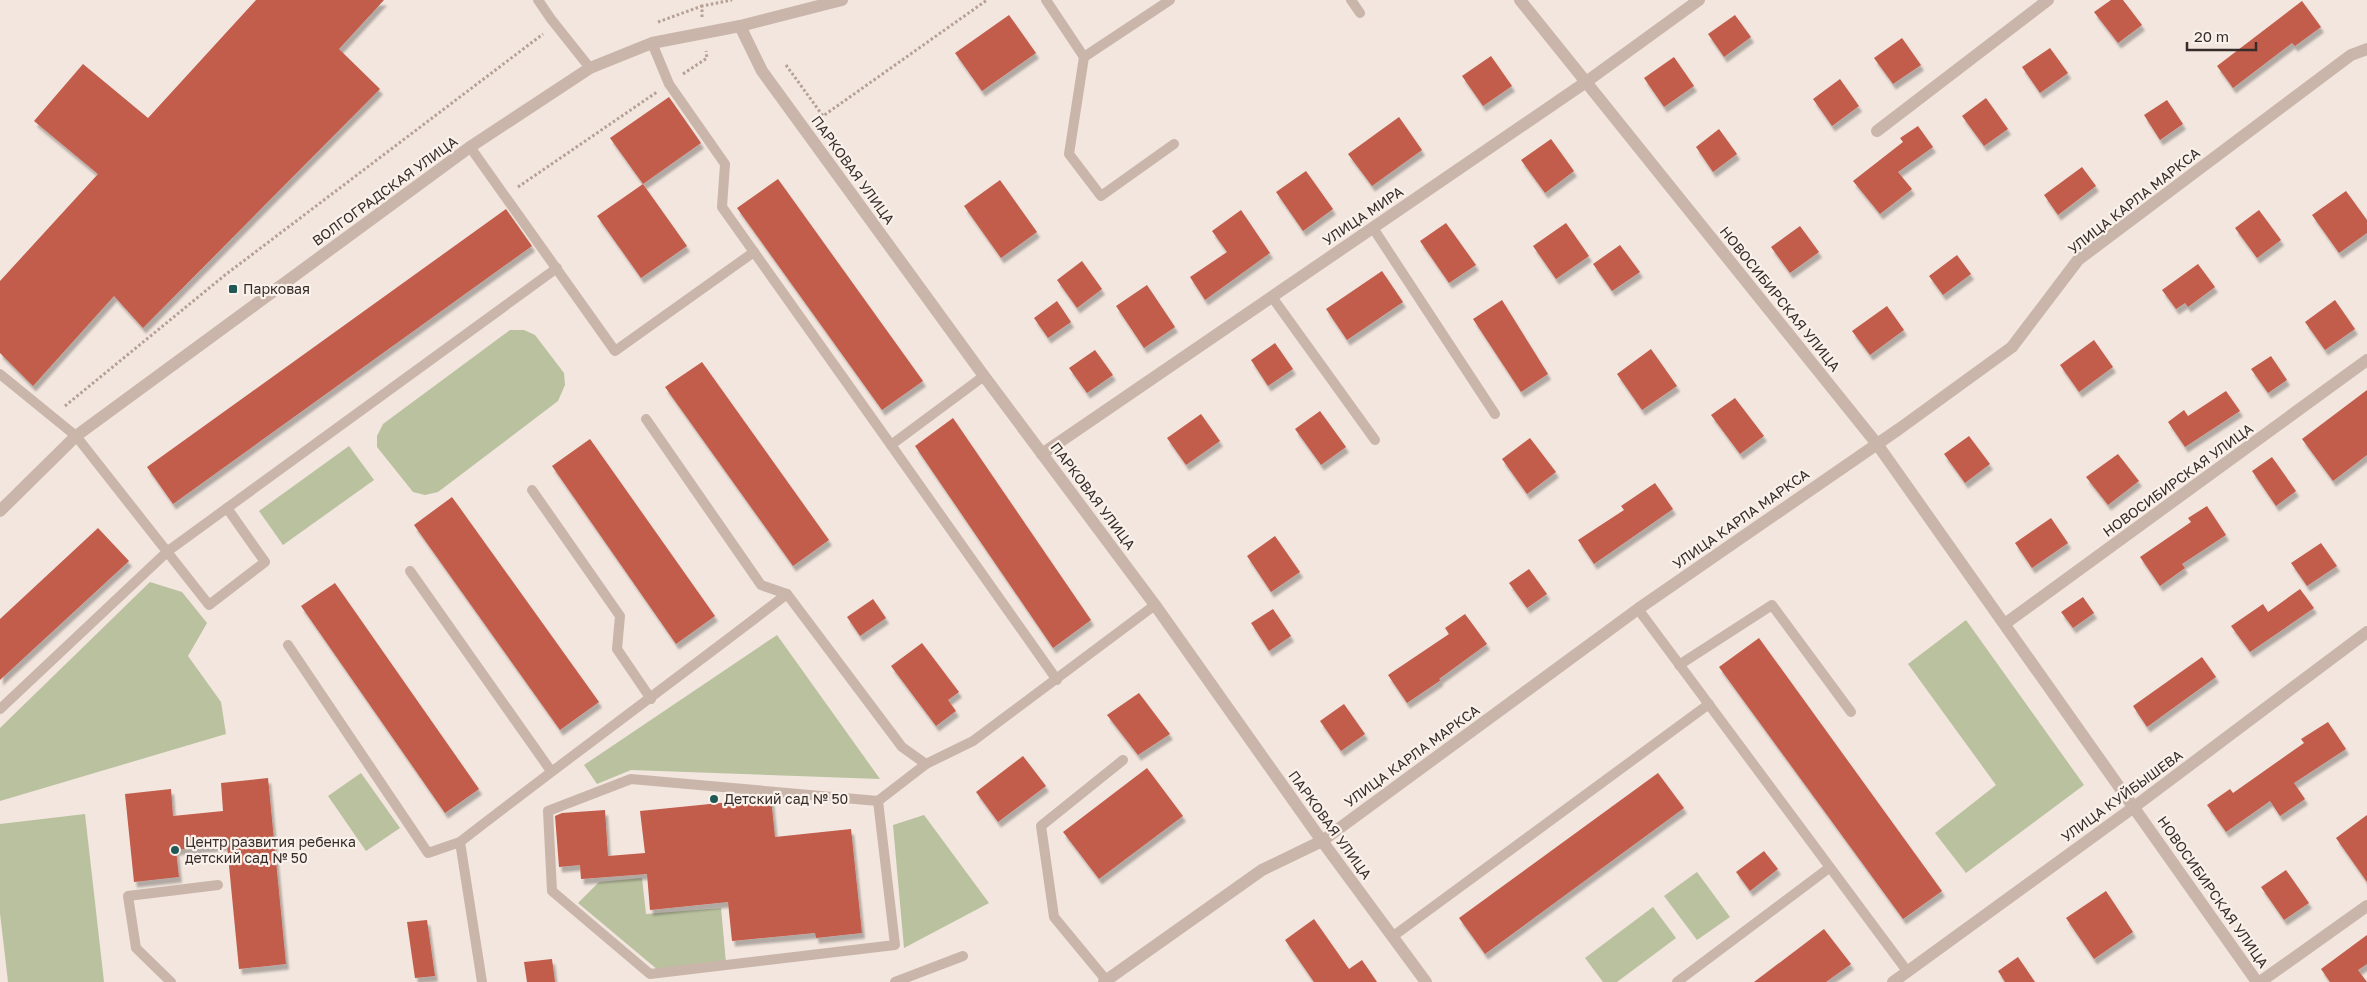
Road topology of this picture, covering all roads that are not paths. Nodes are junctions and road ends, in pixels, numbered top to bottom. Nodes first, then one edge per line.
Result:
1 (538, 0) edge
2 (842, 0) edge
3 (1046, 0) edge
4 (1170, 0) edge
5 (1351, 0) edge
6 (1520, 0) edge
7 (1699, 0) edge
8 (2048, 0) edge
9 (1360, 13) dead end
10 (740, 26) junction
11 (652, 43) junction
12 (2367, 50) edge
13 (1084, 57) junction
14 (590, 68) junction
15 (1586, 82) junction
16 (1877, 131) dead end
17 (1174, 144) dead end
18 (470, 147) junction
19 (1373, 228) junction
20 (754, 252) junction
21 (557, 268) junction
22 (1272, 297) junction
23 (2367, 360) edge
24 (0, 374) edge
25 (984, 376) junction
26 (1494, 414) dead end
27 (646, 418) dead end
28 (76, 436) junction
29 (1375, 440) dead end
30 (1877, 444) junction
31 (890, 445) junction
32 (1042, 454) junction
33 (532, 490) dead end
34 (227, 508) junction
35 (0, 511) edge
36 (168, 551) junction
37 (410, 571) dead end
38 (787, 594) junction
39 (1155, 605) junction
40 (1638, 609) junction
41 (2006, 624) junction
42 (2367, 632) edge
43 (288, 645) dead end
44 (1679, 665) junction
45 (1057, 680) junction
46 (651, 698) junction
47 (1708, 704) junction
48 (0, 709) edge
49 (1852, 712) dead end
50 (1123, 760) dead end
51 (926, 764) junction
52 (551, 771) junction
53 (878, 801) junction
54 (2134, 806) junction
55 (1322, 841) junction
56 (460, 842) junction
57 (1829, 868) junction
58 (218, 886) dead end
59 (2367, 906) edge
60 (1392, 937) junction
61 (963, 956) dead end
62 (1907, 972) junction
63 (1105, 981) edge
64 (171, 982) edge
65 (482, 982) edge
66 (895, 982) edge
67 (1426, 982) edge
68 (1677, 982) edge
69 (1893, 982) edge
70 (2259, 982) edge

1 - 14 lane
2 - 10 street, ВОЛГОГРАДСКАЯ УЛИЦА
3 - 13 lane
4 - 13 lane
5 - 9 lane
6 - 15 street, НОВОСИБИРСКАЯ УЛИЦА
7 - 15 street, УЛИЦА МИРА
8 - 16 street
10 - 11 street, ВОЛГОГРАДСКАЯ УЛИЦА
10 - 25 street, ПАРКОВАЯ УЛИЦА
11 - 14 street, ВОЛГОГРАДСКАЯ УЛИЦА
11 - 20 lane
12 - 30 street, УЛИЦА КАРЛА МАРКСА
13 - 17 lane
14 - 18 street, ВОЛГОГРАДСКАЯ УЛИЦА
15 - 19 street, УЛИЦА МИРА
15 - 30 street, НОВОСИБИРСКАЯ УЛИЦА
18 - 21 lane
18 - 28 street, ВОЛГОГРАДСКАЯ УЛИЦА
19 - 22 street, УЛИЦА МИРА
19 - 26 lane
20 - 21 lane
20 - 31 lane
21 - 34 lane
22 - 29 lane
22 - 32 street, УЛИЦА МИРА
23 - 41 street, НОВОСИБИРСКАЯ УЛИЦА
24 - 28 lane
25 - 31 lane
25 - 32 street, ПАРКОВАЯ УЛИЦА
27 - 38 lane
28 - 35 street, ВОЛГОГРАДСКАЯ УЛИЦА
28 - 36 lane
30 - 40 street, УЛИЦА КАРЛА МАРКСА
30 - 41 street, НОВОСИБИРСКАЯ УЛИЦА
31 - 45 lane
32 - 39 street, ПАРКОВАЯ УЛИЦА
33 - 46 lane
34 - 36 lane
34 - 36 lane
36 - 48 lane
37 - 52 lane
38 - 46 lane
38 - 51 lane
39 - 45 lane
39 - 55 street, ПАРКОВАЯ УЛИЦА
40 - 44 lane
40 - 55 street, УЛИЦА КАРЛА МАРКСА
41 - 54 street, НОВОСИБИРСКАЯ УЛИЦА
42 - 54 street, УЛИЦА КУЙБЫШЕВА
43 - 56 lane
44 - 47 lane
44 - 49 lane
45 - 51 lane
46 - 52 lane
47 - 57 lane
47 - 60 lane
50 - 63 lane
51 - 53 lane
52 - 56 lane
53 - 53 lane
54 - 62 street, УЛИЦА КУЙБЫШЕВА
54 - 70 street, НОВОСИБИРСКАЯ УЛИЦА
55 - 60 street, ПАРКОВАЯ УЛИЦА
55 - 63 street, УЛИЦА КАРЛА МАРКСА
56 - 65 lane
57 - 62 lane
57 - 68 lane
58 - 64 lane
59 - 70 street
60 - 67 street, ПАРКОВАЯ УЛИЦА
61 - 66 lane
62 - 69 street, УЛИЦА КУЙБЫШЕВА

